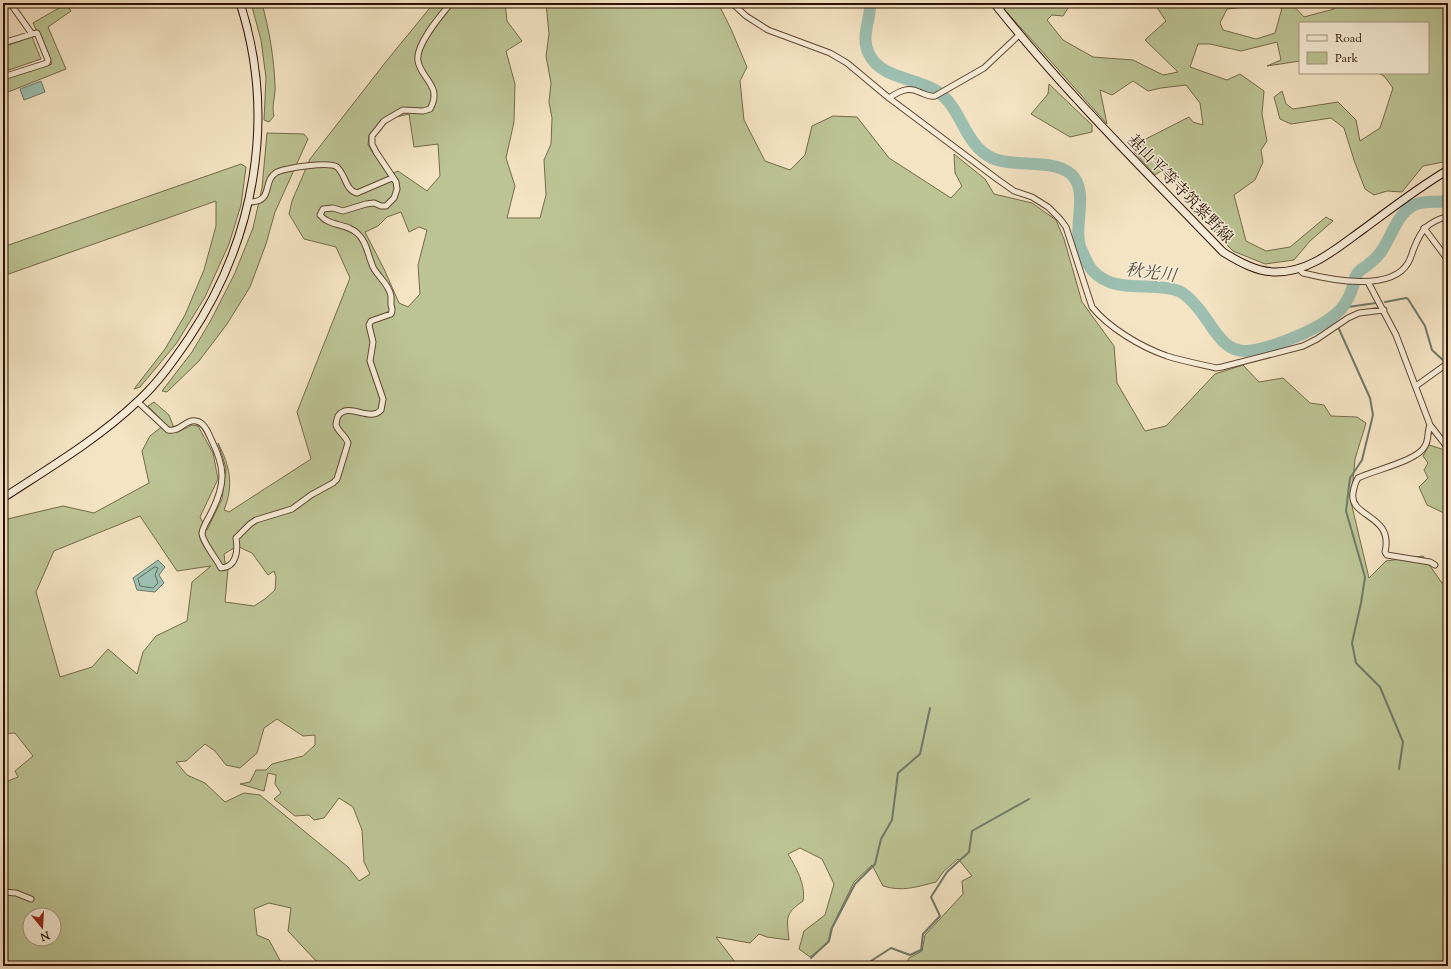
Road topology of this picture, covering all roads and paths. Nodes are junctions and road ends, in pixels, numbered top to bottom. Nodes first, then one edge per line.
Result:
1 (10, 3) edge
2 (240, 3) edge
3 (451, 3) edge
4 (732, 3) edge
5 (1007, 3) edge
6 (997, 6) edge
7 (32, 34) junction
8 (1019, 35) junction
9 (3, 43) edge
10 (3, 77) edge
11 (888, 98) junction
12 (1448, 170) edge
13 (392, 178) junction
14 (249, 202) junction
15 (1448, 216) edge
16 (1424, 228) junction
17 (1448, 260) edge
18 (1299, 269) junction
19 (1368, 282) junction
20 (1384, 310) junction
21 (1447, 364) edge
22 (1416, 386) junction
23 (138, 402) junction
24 (1430, 425) junction
25 (1448, 448) edge
26 (3, 498) edge
27 (1435, 565) dead end
28 (3, 892) edge
29 (31, 899) dead end

1 - 7 street
2 - 14 street
3 - 13 street
4 - 11 street
5 - 6 street
6 - 8 street, 基山平等寺筑紫野線
7 - 9 street
7 - 10 street
8 - 11 street
8 - 18 street, 基山平等寺筑紫野線
11 - 20 street
12 - 18 street, 基山平等寺筑紫野線
13 - 14 street
13 - 23 street
14 - 23 street
15 - 16 street
16 - 17 street
16 - 19 street
18 - 19 street
19 - 20 street
20 - 22 street
21 - 22 street
22 - 24 street
23 - 26 street
24 - 25 street
24 - 27 street
28 - 29 street

